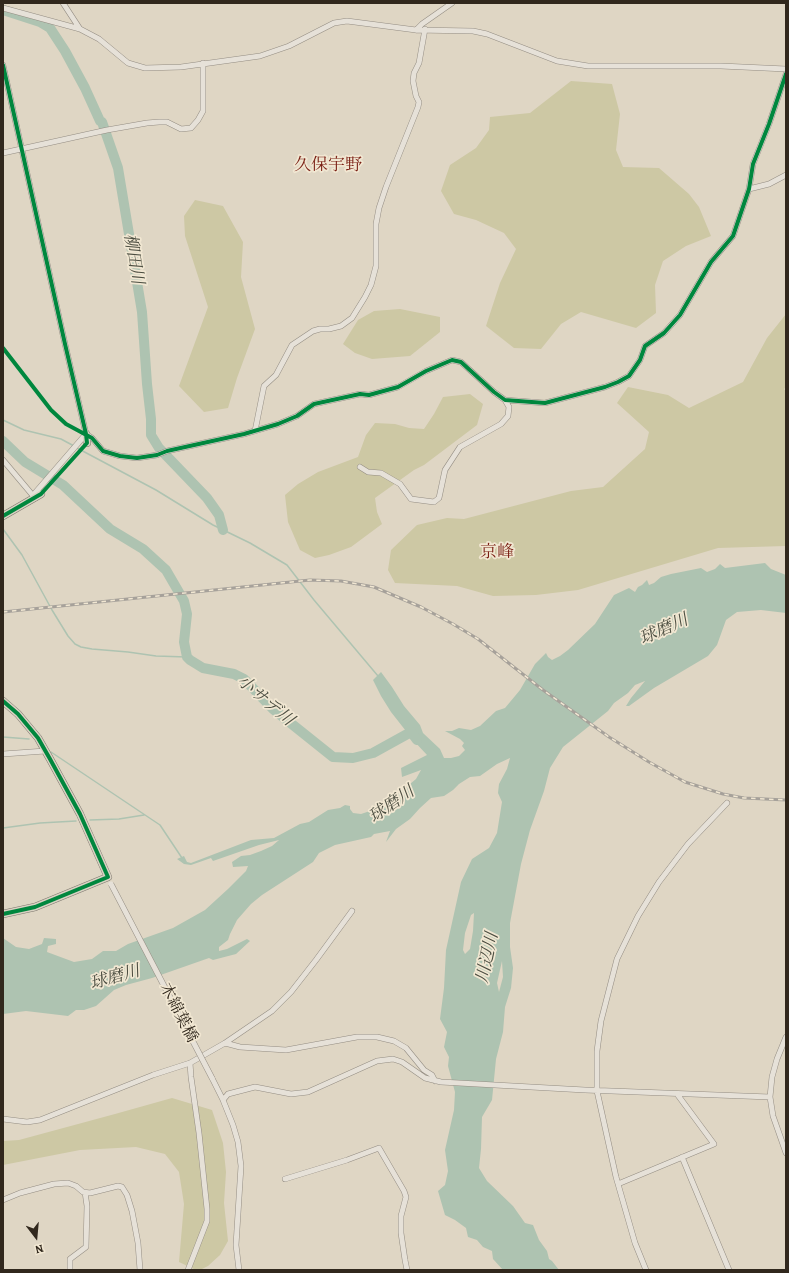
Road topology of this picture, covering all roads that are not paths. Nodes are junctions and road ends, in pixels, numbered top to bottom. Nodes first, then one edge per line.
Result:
1 (63, 3) edge
2 (452, 3) edge
3 (446, 5) edge
4 (3, 8) edge
5 (80, 29) junction
6 (416, 30) junction
7 (426, 30) junction
8 (203, 63) junction
9 (3, 65) edge
10 (786, 70) edge
11 (21, 149) junction
12 (3, 153) edge
13 (786, 175) edge
14 (749, 189) junction
15 (505, 400) junction
16 (255, 431) junction
17 (86, 434) junction
18 (87, 443) dead end
19 (3, 460) edge
20 (360, 467) dead end
21 (38, 496) junction
22 (4, 516) edge
23 (3, 701) edge
24 (45, 751) junction
25 (3, 754) edge
26 (726, 803) dead end
27 (110, 880) junction
28 (352, 911) dead end
29 (3, 914) edge
30 (786, 1037) edge
31 (225, 1043) junction
32 (190, 1063) junction
33 (438, 1082) junction
34 (597, 1091) junction
35 (677, 1094) junction
36 (770, 1097) junction
37 (223, 1100) junction
38 (3, 1119) edge
39 (786, 1153) edge
40 (682, 1157) junction
41 (285, 1179) dead end
42 (618, 1184) junction
43 (85, 1192) junction
44 (3, 1200) edge
45 (70, 1270) edge
46 (140, 1270) edge
47 (188, 1270) edge
48 (239, 1270) edge
49 (407, 1270) edge
50 (646, 1270) edge
51 (729, 1270) edge

1 - 5 street
2 - 3 street
3 - 6 street
4 - 5 street
5 - 8 street
6 - 7 street
6 - 8 street
7 - 10 street
7 - 16 street
8 - 11 street
9 - 11 street
10 - 14 street
11 - 12 street
11 - 17 street
13 - 14 street
14 - 15 street
15 - 16 street
15 - 20 street
16 - 17 street
17 - 18 main road
17 - 21 street
19 - 21 street
21 - 22 main road
23 - 24 main road
24 - 25 street
24 - 27 main road
26 - 34 street
27 - 29 main road
27 - 37 street, 木綿葉橋, bridge
28 - 31 street
30 - 36 street
31 - 32 street
31 - 33 street
32 - 38 street
32 - 47 street
33 - 34 street
33 - 37 street
34 - 35 street
34 - 42 street
35 - 36 street
35 - 40 street
36 - 39 street
37 - 48 street, 木綿葉橋
40 - 42 street
40 - 51 street
41 - 49 street
42 - 50 street
43 - 44 street
43 - 45 street
43 - 46 street

